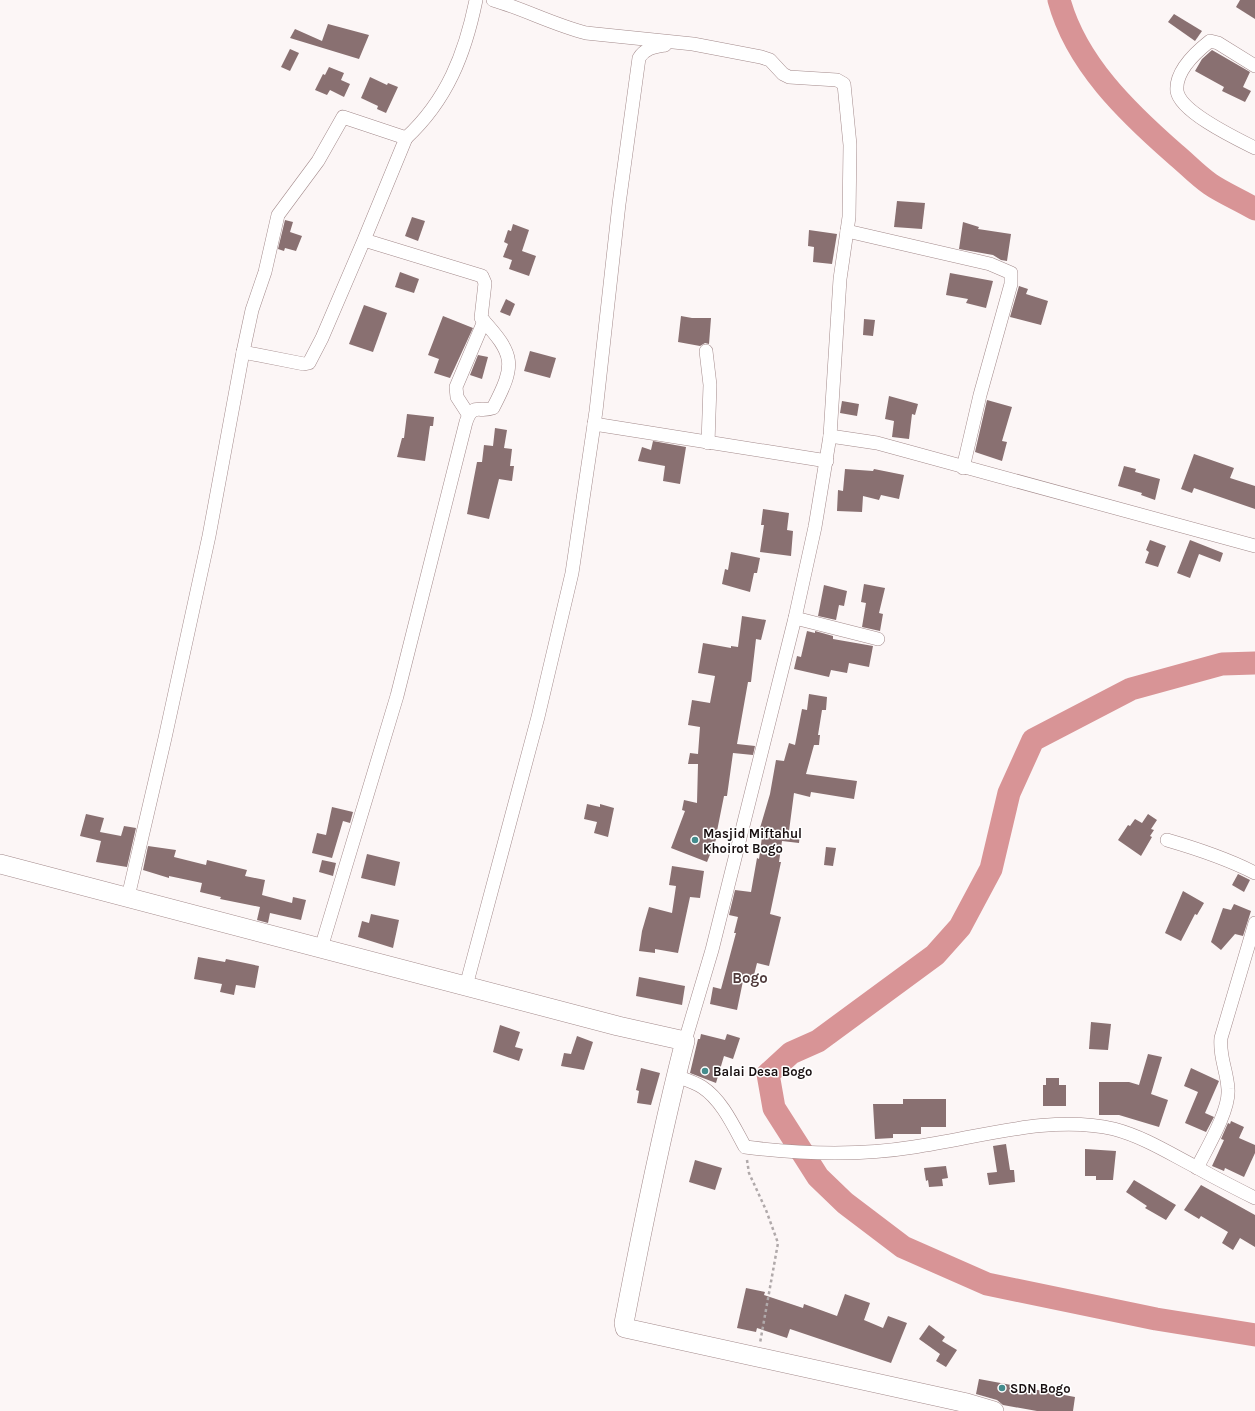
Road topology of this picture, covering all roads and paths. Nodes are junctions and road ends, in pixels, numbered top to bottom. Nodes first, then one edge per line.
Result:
1 (476, 0) edge
2 (493, 0) edge
3 (676, 43) junction
4 (1255, 66) edge
5 (406, 138) junction
6 (1255, 148) edge
7 (847, 231) junction
8 (364, 240) junction
9 (484, 321) junction
10 (706, 351) dead end
11 (243, 352) junction
12 (468, 414) junction
13 (594, 424) junction
14 (830, 436) junction
15 (708, 443) junction
16 (827, 460) junction
17 (963, 468) junction
18 (1255, 546) edge
19 (795, 618) junction
20 (878, 639) dead end
21 (1167, 840) dead end
22 (0, 864) edge
23 (1254, 870) edge
24 (128, 896) junction
25 (1255, 923) edge
26 (321, 948) junction
27 (466, 986) junction
28 (685, 1041) junction
29 (676, 1076) junction
30 (745, 1147) junction
31 (1197, 1168) junction
32 (1255, 1198) edge
33 (758, 1358) junction
34 (994, 1411) edge

1 - 5 street
2 - 3 street
3 - 7 street
3 - 13 street
4 - 6 street
5 - 8 street
5 - 11 street
7 - 14 street
7 - 17 street
8 - 9 street
8 - 11 street
9 - 12 street
9 - 12 street
10 - 15 street
11 - 24 street
12 - 26 street
13 - 15 street
13 - 27 street
14 - 16 street
14 - 17 street
15 - 16 street
16 - 19 street
17 - 18 street
19 - 20 street
19 - 28 street
21 - 23 street
22 - 24 street
24 - 26 street
25 - 31 street
26 - 27 street
27 - 28 street
28 - 29 street
29 - 30 street
29 - 33 street
30 - 31 street
30 - 33 path
31 - 32 street
33 - 34 street

